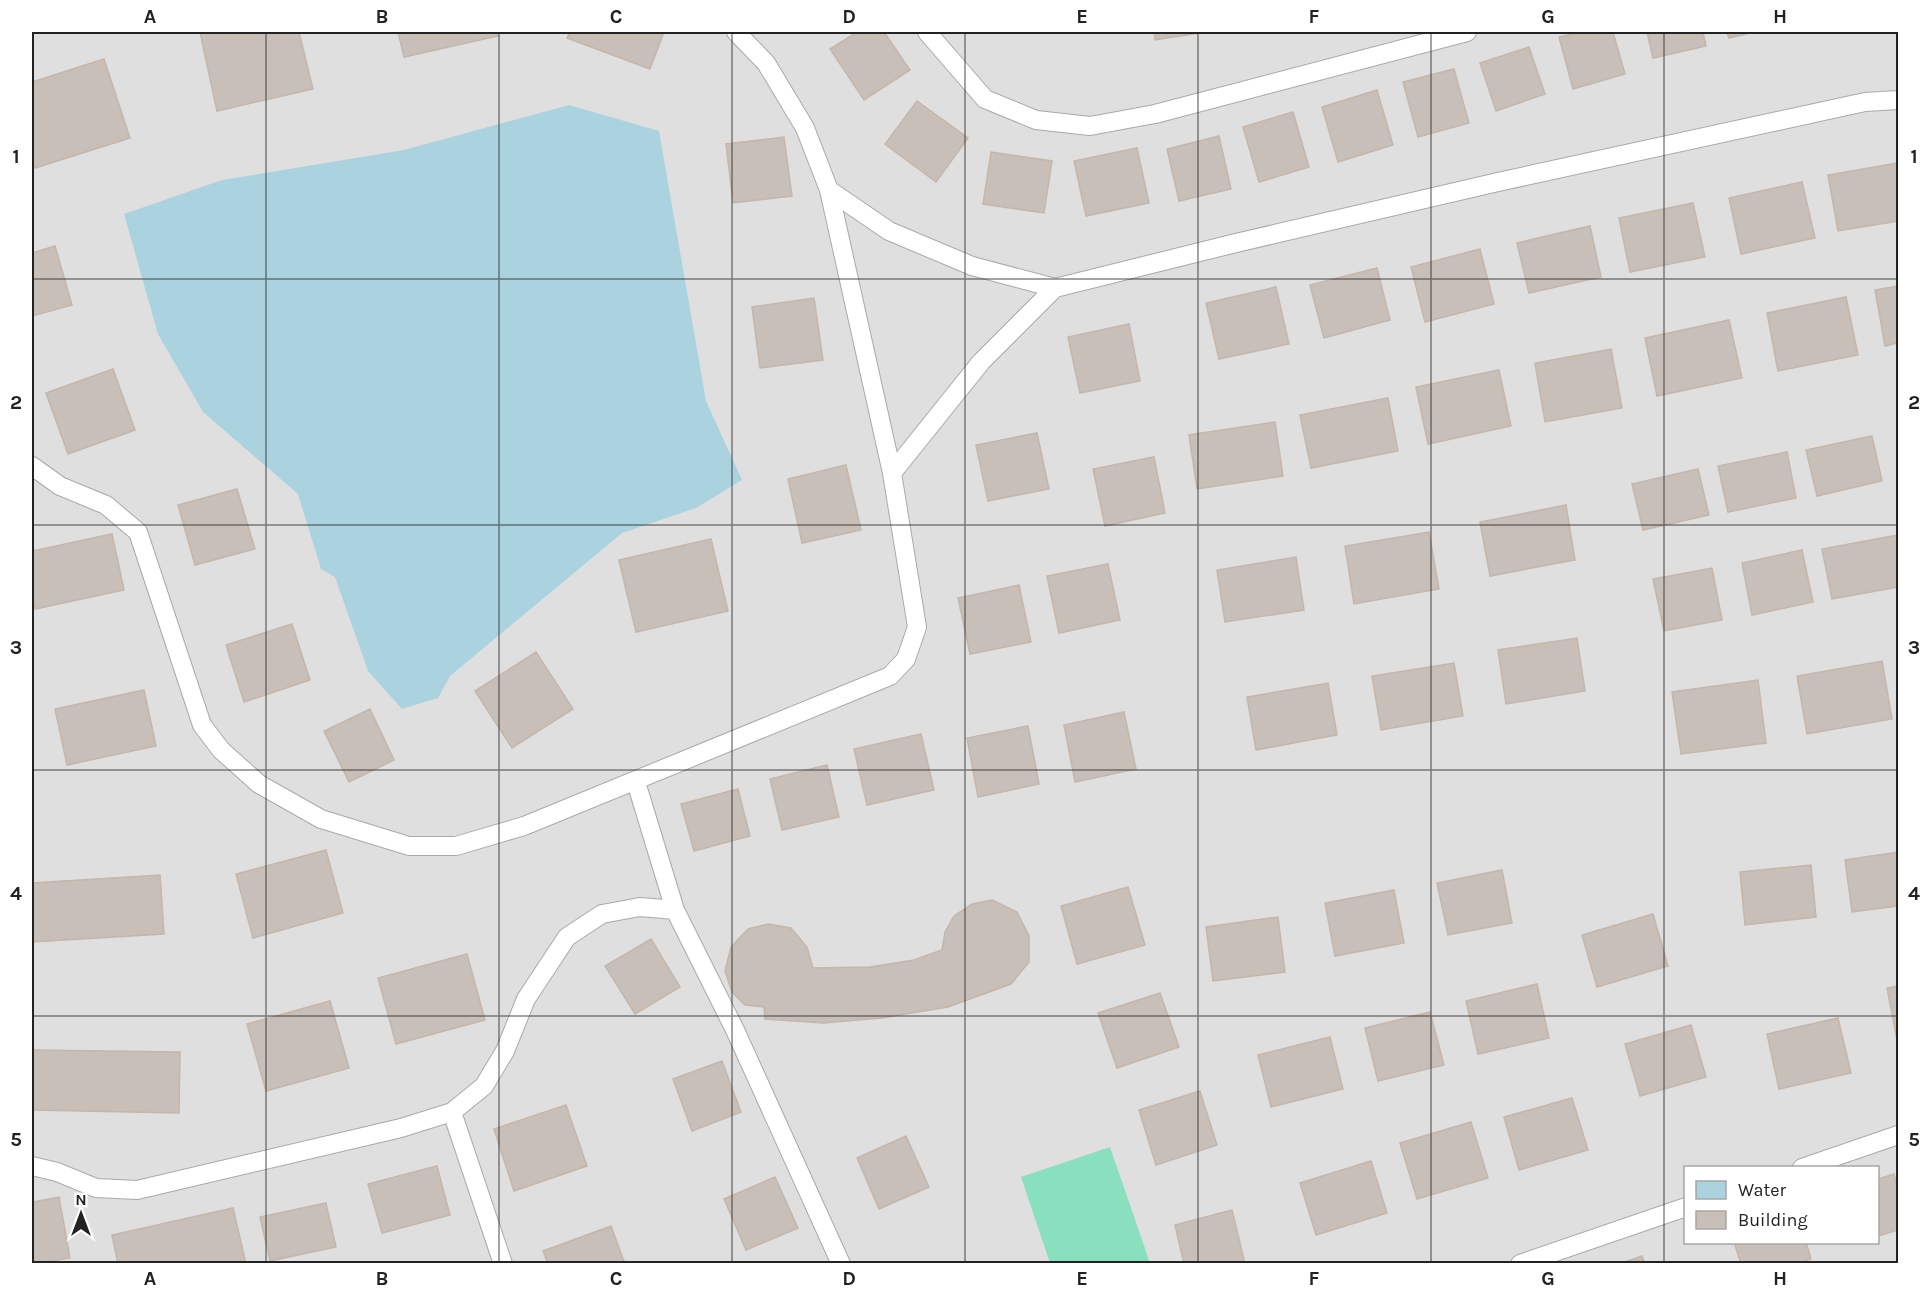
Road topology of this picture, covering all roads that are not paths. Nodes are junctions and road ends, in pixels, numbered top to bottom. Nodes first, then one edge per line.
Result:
1 (736, 32) edge
2 (927, 32) edge
3 (1467, 32) edge
4 (1899, 100) edge
5 (830, 190) junction
6 (1055, 288) junction
7 (32, 466) edge
8 (892, 473) junction
9 (636, 782) junction
10 (675, 910) junction
11 (452, 1112) junction
12 (1899, 1135) edge
13 (32, 1166) edge
14 (1805, 1166) edge
15 (1684, 1208) edge
16 (503, 1263) edge
17 (841, 1263) edge
18 (1520, 1263) edge

1 - 5 lane
2 - 3 lane
4 - 6 lane
5 - 6 lane
5 - 8 lane
6 - 8 lane
7 - 9 lane
8 - 9 lane
9 - 10 lane
10 - 11 lane
10 - 17 lane
11 - 13 lane
11 - 16 lane
12 - 14 lane
15 - 18 lane

